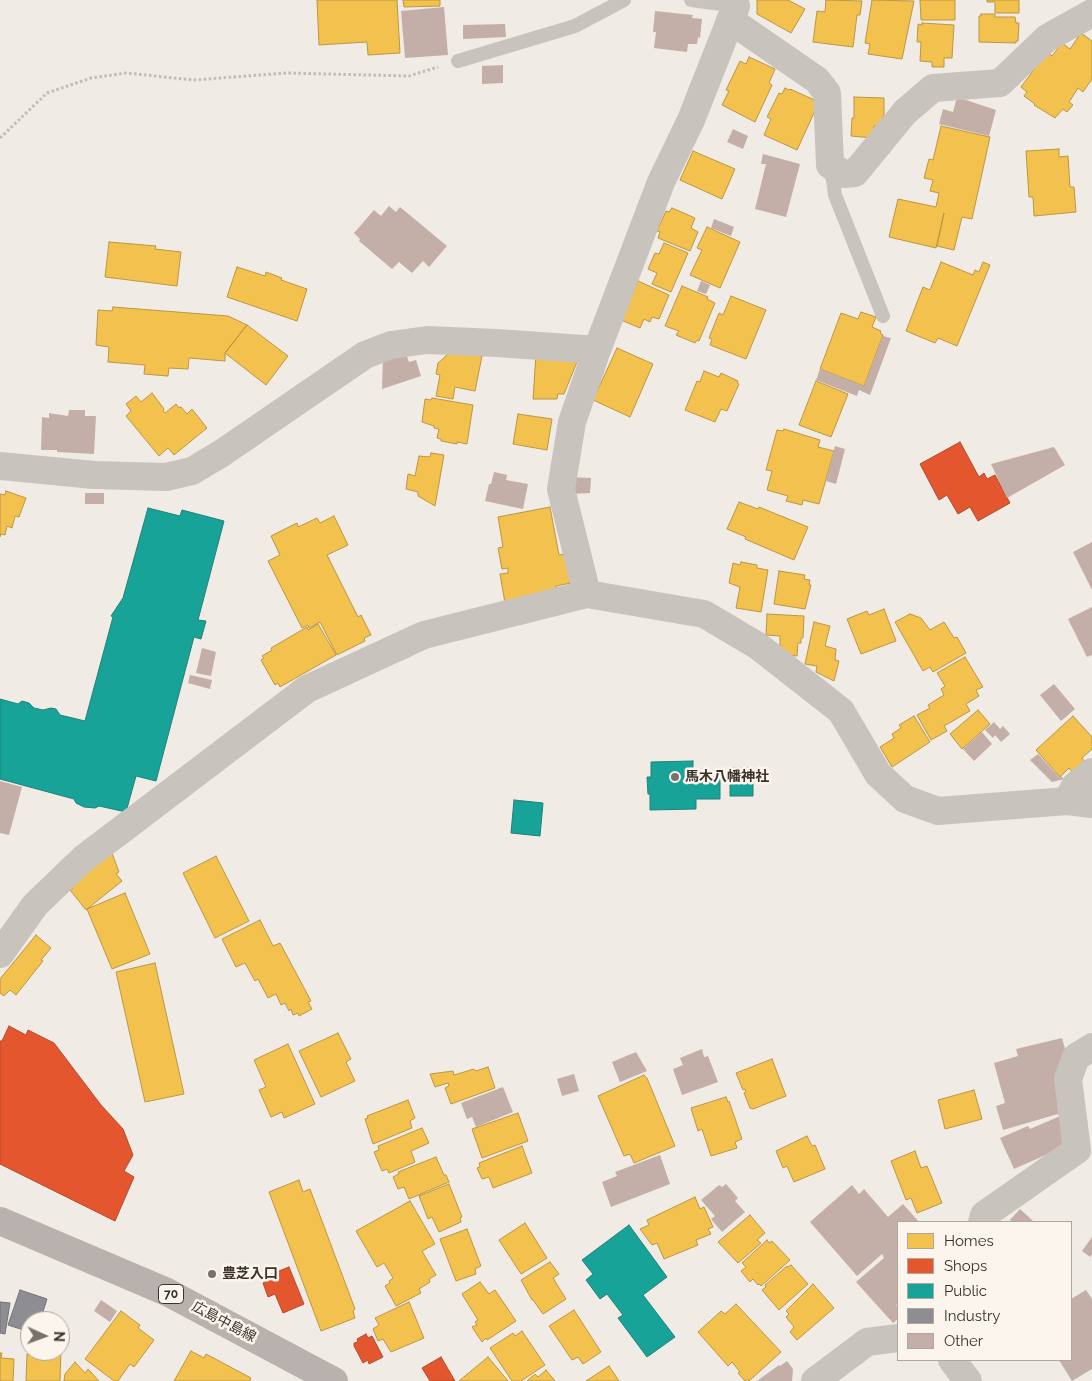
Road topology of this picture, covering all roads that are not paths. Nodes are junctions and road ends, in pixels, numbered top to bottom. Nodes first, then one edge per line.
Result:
1 (624, 0) edge
2 (691, 0) edge
3 (735, 9) edge
4 (1092, 13) edge
5 (458, 61) road end
6 (830, 165) junction
7 (883, 316) dead end
8 (597, 350) junction
9 (0, 466) edge
10 (587, 594) junction
11 (1092, 772) edge
12 (1079, 803) edge
13 (0, 954) edge
14 (1092, 1047) edge
15 (0, 1221) edge
16 (982, 1221) edge
17 (897, 1338) edge
18 (953, 1361) edge
19 (334, 1381) edge
20 (815, 1381) edge
21 (968, 1381) edge

1 - 5 lane
2 - 3 lane
3 - 6 street
3 - 8 street
4 - 6 street
6 - 7 lane
8 - 9 street
8 - 10 street
10 - 12 street
10 - 13 street
11 - 12 street
14 - 16 street
15 - 19 main road, 広島中島線 / 70
17 - 20 street
18 - 21 street

